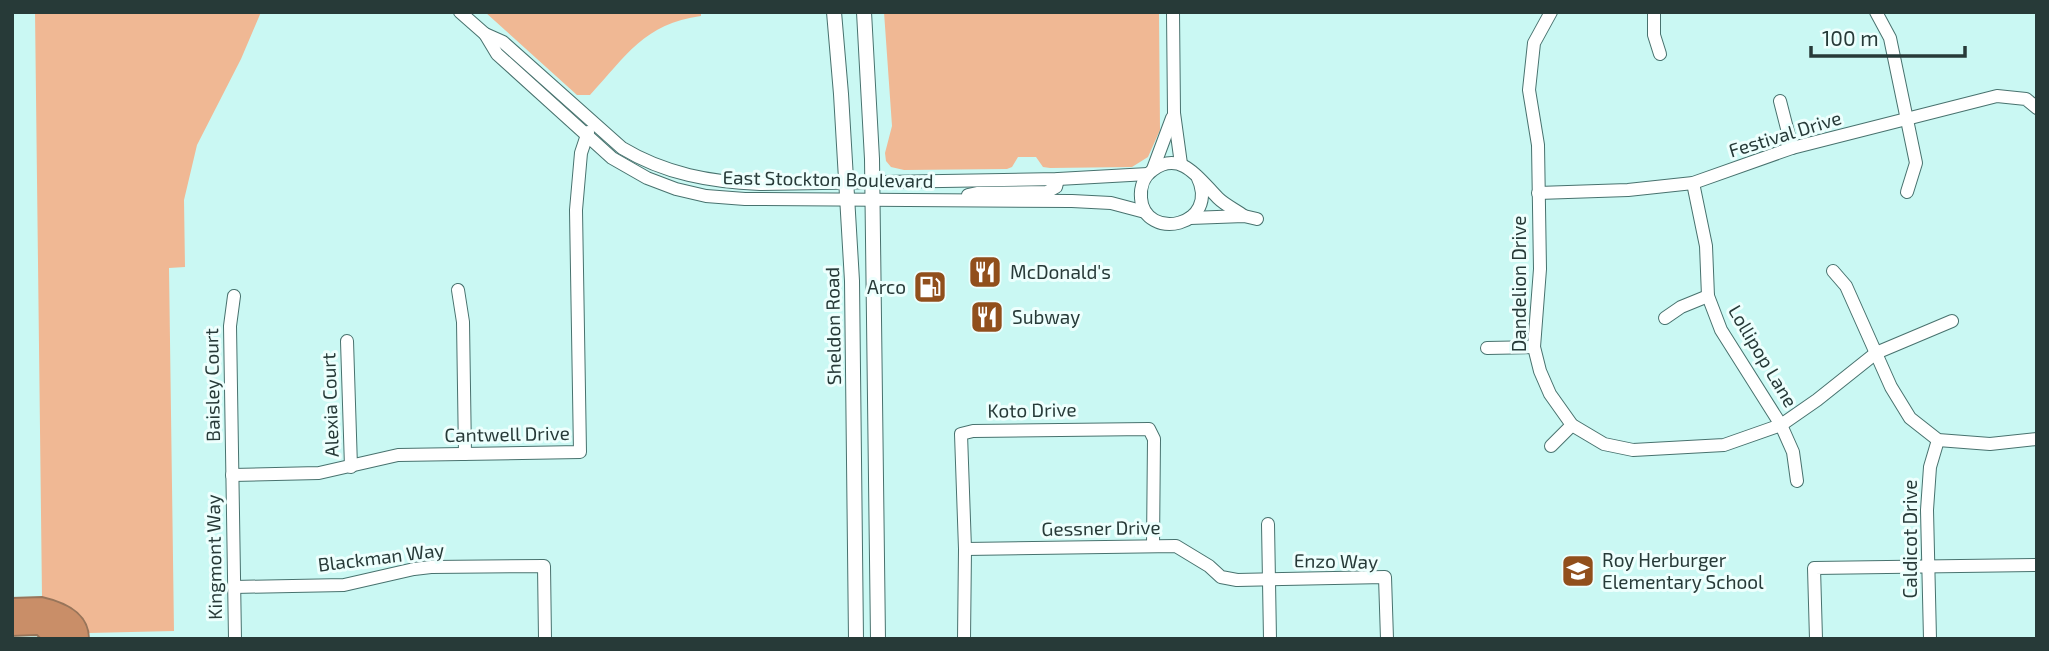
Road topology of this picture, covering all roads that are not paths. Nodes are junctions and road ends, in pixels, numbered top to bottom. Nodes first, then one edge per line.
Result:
1 (460, 12) edge
2 (834, 12) edge
3 (864, 12) edge
4 (1172, 12) edge
5 (1552, 12) edge
6 (1654, 12) edge
7 (1876, 12) edge
8 (485, 34) junction
9 (1660, 54) dead end
10 (1780, 101) dead end
11 (2037, 108) edge
12 (1174, 113) junction
13 (1906, 120) junction
14 (593, 123) junction
15 (585, 136) junction
16 (1793, 148) junction
17 (1181, 164) junction
18 (1151, 172) junction
19 (1197, 176) junction
20 (1058, 179) junction
21 (847, 181) junction
22 (872, 181) junction
23 (1693, 183) junction
24 (1907, 192) dead end
25 (1538, 193) junction
26 (848, 201) junction
27 (873, 201) junction
28 (951, 201) junction
29 (1145, 212) junction
30 (1190, 218) junction
31 (1833, 271) dead end
32 (458, 290) dead end
33 (234, 296) dead end
34 (1708, 296) junction
35 (1665, 318) dead end
36 (1952, 321) dead end
37 (347, 341) dead end
38 (1534, 347) junction
39 (1487, 348) dead end
40 (1876, 353) junction
41 (1572, 425) junction
42 (1781, 425) junction
43 (2037, 439) edge
44 (1938, 440) junction
45 (1551, 446) dead end
46 (465, 454) junction
47 (351, 467) junction
48 (232, 475) junction
49 (1797, 481) dead end
50 (1268, 524) dead end
51 (1153, 546) junction
52 (965, 549) junction
53 (2037, 565) edge
54 (1928, 566) junction
55 (1269, 580) junction
56 (234, 587) junction
57 (235, 639) edge
58 (545, 639) edge
59 (856, 639) edge
60 (878, 639) edge
61 (964, 639) edge
62 (1270, 639) edge
63 (1387, 639) edge
64 (1816, 639) edge
65 (1930, 639) edge

1 - 8 street, East Stockton Boulevard
2 - 21 main road, Sheldon Road
3 - 22 main road
4 - 12 street
5 - 25 street, Dandelion Drive
6 - 9 street
7 - 13 street
8 - 14 street, East Stockton Boulevard
8 - 15 street, East Stockton Boulevard
10 - 16 street
11 - 13 street, Festival Drive
12 - 17 street
12 - 18 street
13 - 16 street, Festival Drive
13 - 24 street
14 - 15 street, Cantwell Drive
14 - 21 street, East Stockton Boulevard
15 - 26 street, East Stockton Boulevard
15 - 46 street, Cantwell Drive
16 - 23 street, Festival Drive
17 - 18 street
17 - 19 street
18 - 20 street, East Stockton Boulevard
18 - 29 street
19 - 30 street
19 - 30 street
20 - 22 street, East Stockton Boulevard
20 - 28 street
21 - 22 street, East Stockton Boulevard
21 - 26 main road, Sheldon Road
22 - 27 main road
23 - 25 street, Festival Drive
23 - 34 street, Lollipop Lane
25 - 38 street, Dandelion Drive
26 - 27 street, East Stockton Boulevard
26 - 59 main road, Sheldon Road
27 - 28 street, East Stockton Boulevard
27 - 60 main road
28 - 29 street, East Stockton Boulevard
29 - 30 street
31 - 40 street
32 - 46 street
33 - 48 street, Baisley Court
34 - 35 street
34 - 42 street, Lollipop Lane
36 - 40 street, Dandelion Drive
37 - 47 street, Alexia Court
38 - 39 street
38 - 41 street, Dandelion Drive
40 - 42 street, Dandelion Drive
40 - 44 street
41 - 42 street, Dandelion Drive
41 - 45 street
42 - 49 street, Lollipop Lane
43 - 44 street
44 - 54 street, Caldicot Drive
46 - 47 street, Cantwell Drive
47 - 48 street, Cantwell Drive
48 - 56 street, Kingmont Way
50 - 55 street
51 - 52 street, Gessner Drive
51 - 52 street, Koto Drive
51 - 55 street, Gessner Drive
52 - 61 street, Koto Drive
53 - 54 street
54 - 64 street
54 - 65 street, Caldicot Drive
55 - 62 street
55 - 63 street, Enzo Way
56 - 57 street, Kingmont Way
56 - 58 street, Blackman Way

